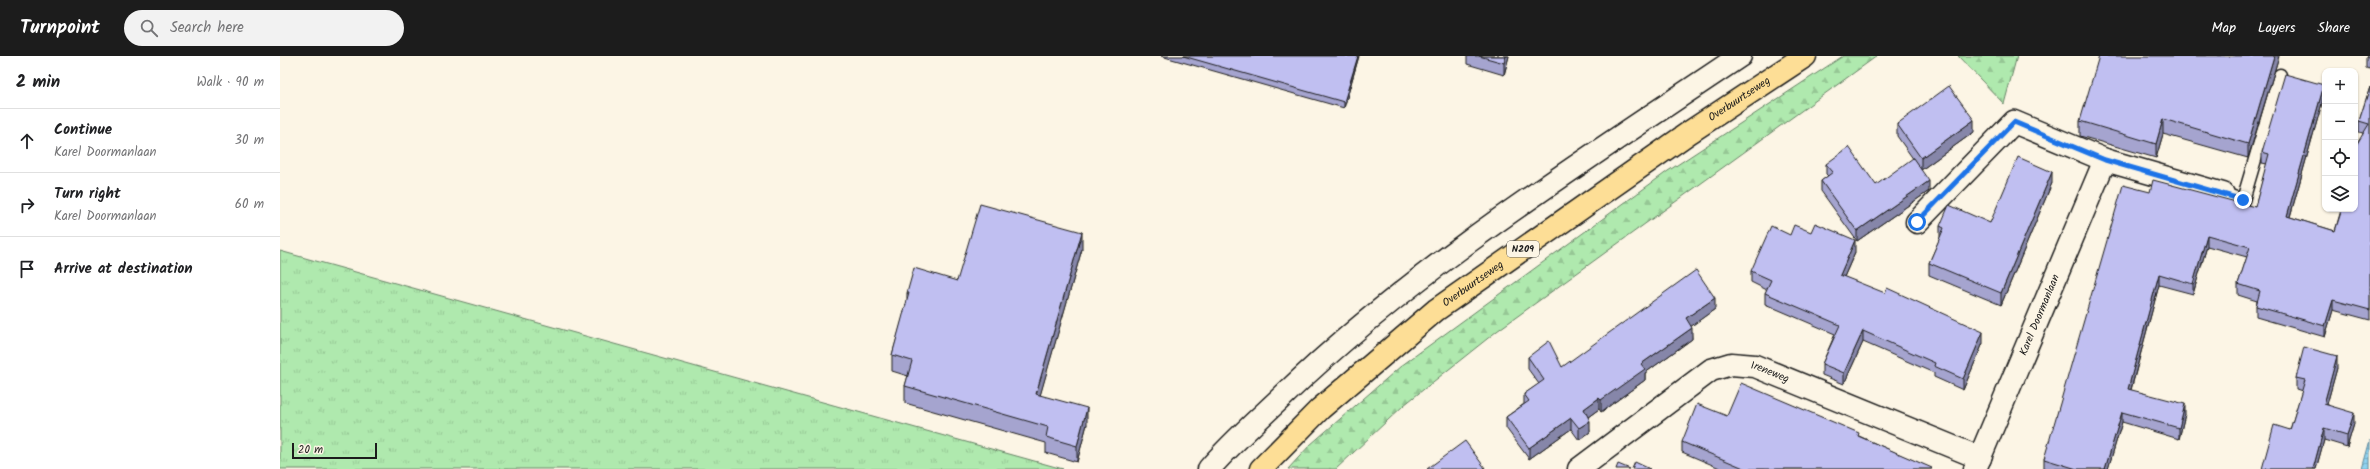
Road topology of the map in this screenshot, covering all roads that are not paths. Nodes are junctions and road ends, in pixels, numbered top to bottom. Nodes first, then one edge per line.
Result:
1 (1740, 56) edge
2 (1805, 56) edge
3 (2280, 75) dead end
4 (2105, 160) junction
5 (2224, 194) joint
6 (1917, 222) dead end
7 (1978, 464) edge
8 (1210, 469) edge
9 (1261, 469) edge
10 (1579, 469) edge

1 - 8 street
2 - 9 main road, Overbuurtseweg / N209
3 - 5 lane
4 - 5 street
4 - 6 street
4 - 7 street, Karel Doormanlaan
7 - 10 street, Ireneweg

